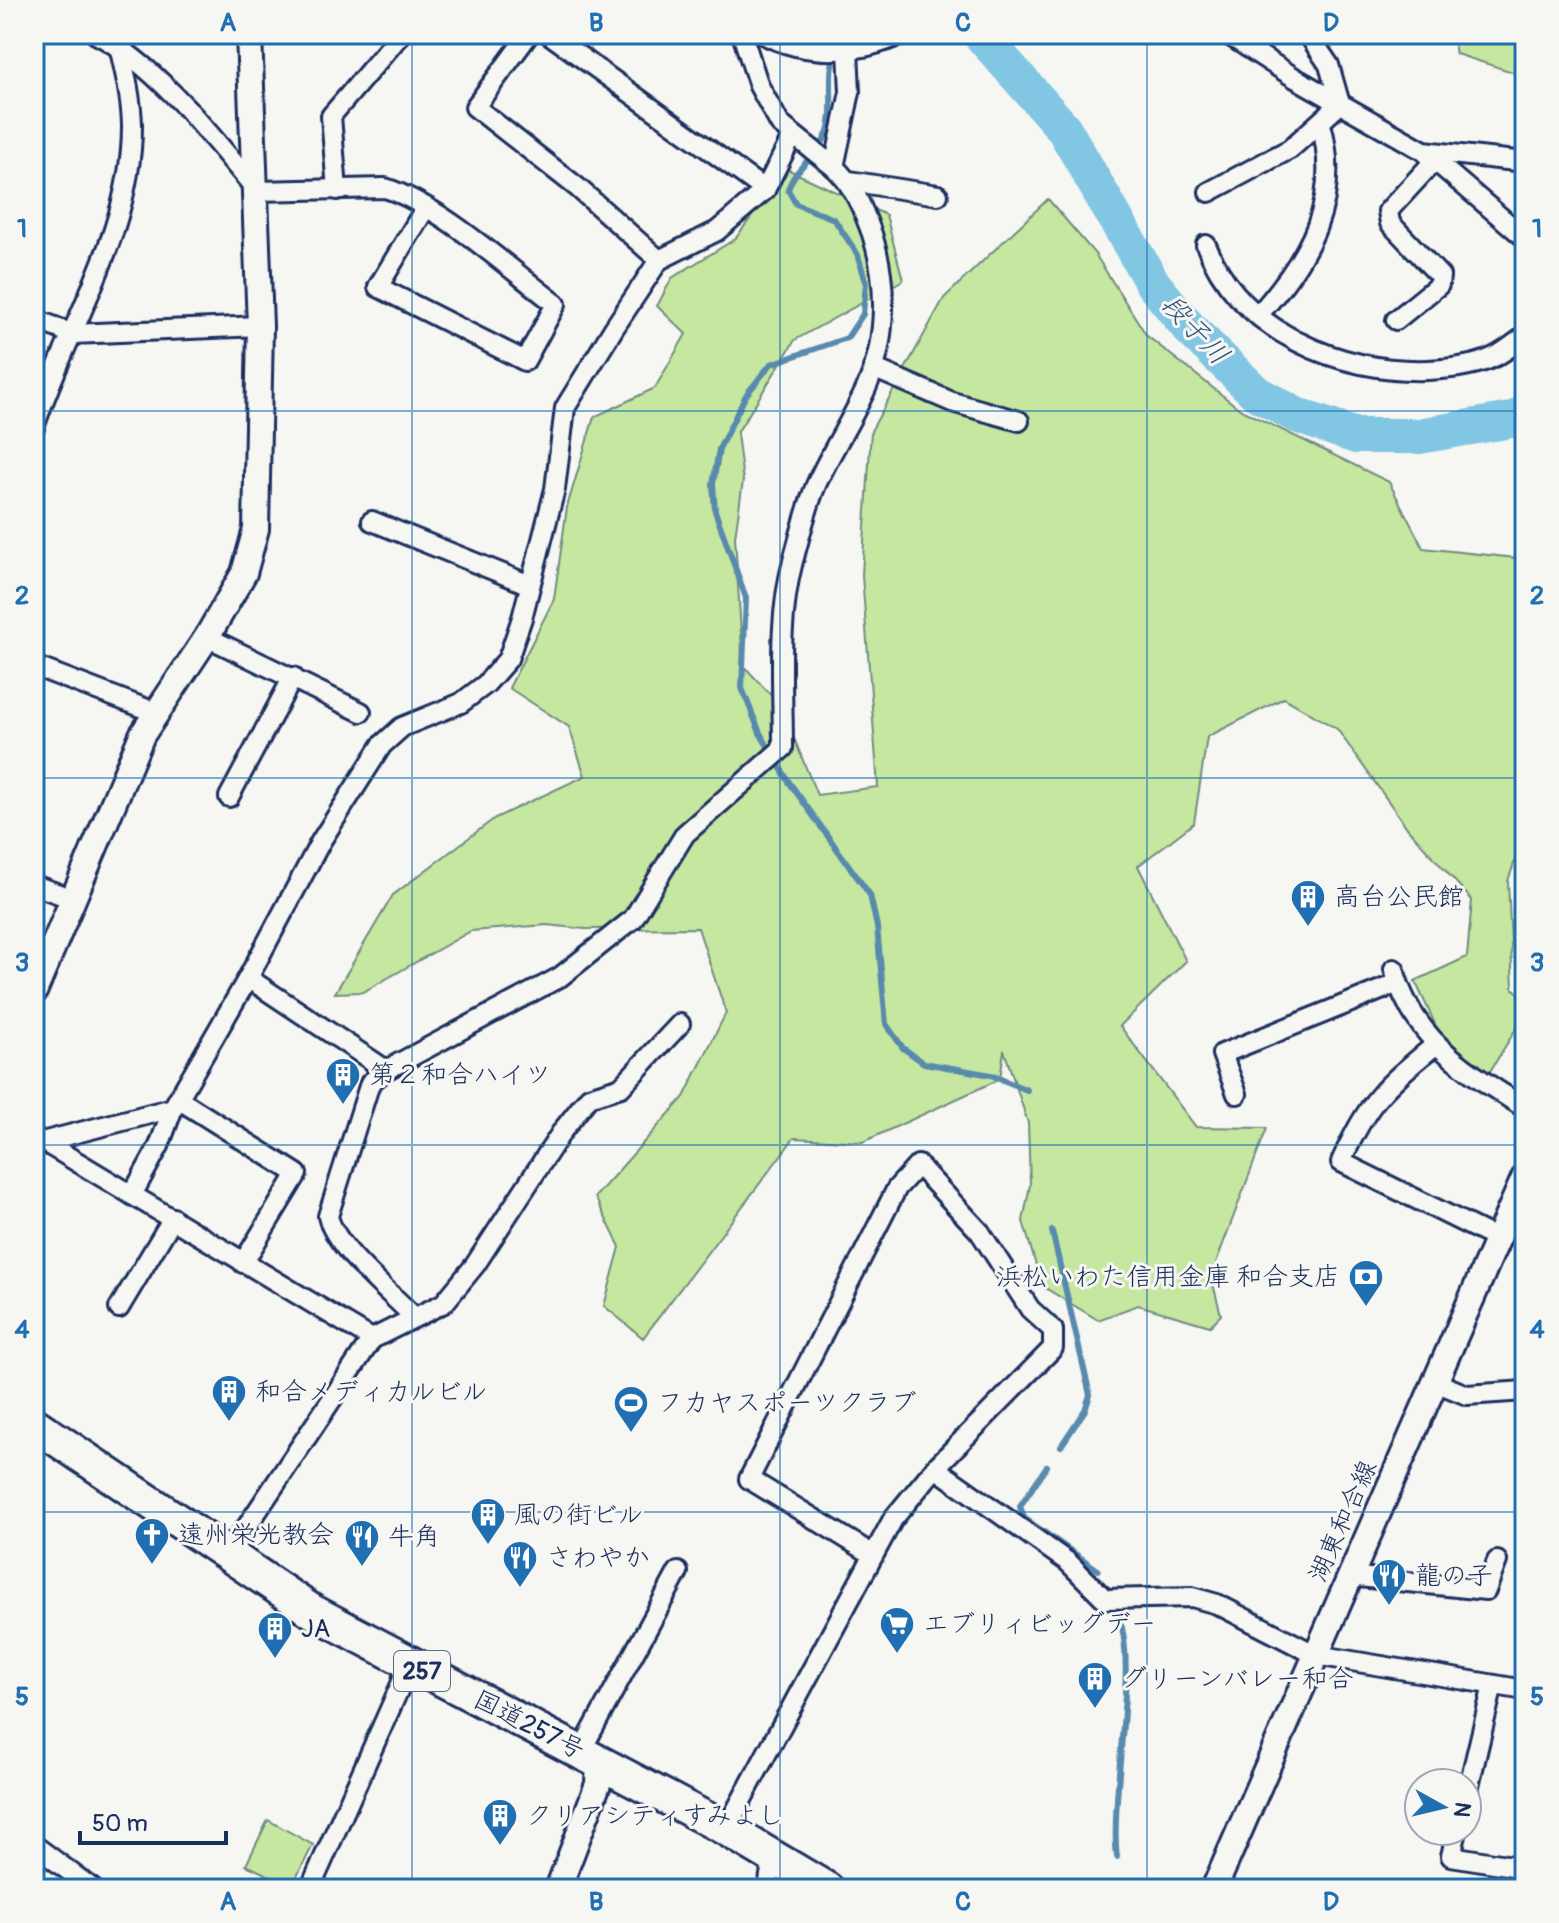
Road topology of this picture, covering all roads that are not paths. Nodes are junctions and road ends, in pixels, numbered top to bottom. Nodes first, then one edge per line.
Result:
1 (96, 34) edge
2 (249, 34) edge
3 (401, 34) edge
4 (529, 34) edge
5 (549, 34) edge
6 (742, 34) edge
7 (763, 34) edge
8 (902, 34) edge
9 (1227, 34) edge
10 (1308, 34) edge
11 (118, 41) edge
12 (847, 50) junction
13 (1340, 104) junction
14 (1321, 124) junction
15 (799, 139) junction
16 (1429, 156) junction
17 (1525, 162) edge
18 (829, 163) junction
19 (849, 181) junction
20 (337, 190) junction
21 (765, 190) junction
22 (257, 191) junction
23 (1209, 192) dead end
24 (938, 195) dead end
25 (426, 207) junction
26 (1525, 238) edge
27 (1206, 245) dead end
28 (659, 260) junction
29 (1259, 314) junction
30 (34, 319) edge
31 (1396, 320) dead end
32 (260, 326) junction
33 (73, 334) junction
34 (1525, 336) edge
35 (873, 368) junction
36 (1019, 421) dead end
37 (34, 428) edge
38 (372, 521) dead end
39 (530, 585) junction
40 (207, 637) junction
41 (34, 666) edge
42 (293, 677) junction
43 (361, 712) dead end
44 (157, 713) junction
45 (229, 797) dead end
46 (34, 885) edge
47 (73, 899) junction
48 (248, 978) junction
49 (34, 992) edge
50 (680, 1024) dead end
51 (1434, 1046) junction
52 (386, 1070) junction
53 (1237, 1094) dead end
54 (175, 1103) junction
55 (1525, 1108) edge
56 (39, 1143) edge
57 (1525, 1176) edge
58 (132, 1195) junction
59 (173, 1218) junction
60 (1497, 1239) junction
61 (243, 1263) junction
62 (119, 1308) dead end
63 (414, 1317) junction
64 (372, 1339) junction
65 (1435, 1382) junction
66 (1525, 1391) edge
67 (34, 1424) edge
68 (935, 1468) junction
69 (872, 1554) junction
70 (228, 1555) junction
71 (1497, 1561) dead end
72 (678, 1572) dead end
73 (1349, 1576) junction
74 (1316, 1655) junction
75 (405, 1662) junction
76 (1493, 1685) junction
77 (1525, 1690) edge
78 (590, 1756) junction
79 (1473, 1767) edge
80 (726, 1829) junction
81 (34, 1845) edge
82 (1453, 1847) edge
83 (773, 1855) junction
84 (1525, 1868) edge
85 (93, 1889) edge
86 (310, 1889) edge
87 (558, 1889) edge
88 (768, 1889) edge
89 (827, 1889) edge
90 (1214, 1889) edge

1 - 11 street
2 - 22 street
3 - 20 street
4 - 28 street
5 - 21 street
6 - 15 street
7 - 12 street
8 - 12 street
9 - 13 street
10 - 13 street
11 - 22 street
11 - 33 street
12 - 18 street
13 - 14 street
13 - 16 street
14 - 23 street
14 - 29 street
15 - 18 street
15 - 21 street
16 - 17 street
16 - 26 street
16 - 31 street
18 - 19 street
19 - 24 street
19 - 35 street
20 - 22 street
20 - 25 street
21 - 28 street
22 - 32 street
25 - 25 street
27 - 29 street
28 - 39 street
29 - 34 street
30 - 33 street
32 - 33 street
32 - 40 street
33 - 37 street
35 - 36 street
35 - 52 street
38 - 39 street
39 - 48 street
40 - 42 street
40 - 44 street
41 - 44 street
42 - 43 street
42 - 45 street
44 - 47 street
46 - 47 street
47 - 49 street
48 - 52 street
48 - 54 street
50 - 63 street
51 - 53 street
51 - 55 street
51 - 60 street
52 - 63 street
54 - 56 street
54 - 58 street
54 - 61 street
56 - 58 street
57 - 60 street, 湖東和合線
58 - 59 street
59 - 61 street
59 - 62 street
60 - 65 street, 湖東和合線
61 - 64 street
63 - 64 street
64 - 70 street
65 - 66 street
65 - 73 street, 湖東和合線
67 - 70 highway, 国道257号 / 257
68 - 69 street
68 - 69 street
68 - 74 street
69 - 80 street
70 - 75 highway, 国道257号 / 257
71 - 73 street
72 - 78 street
73 - 74 street, 湖東和合線
74 - 76 street
74 - 90 street, 湖東和合線
75 - 78 highway, 国道257号 / 257
75 - 86 street
76 - 77 street
76 - 79 street
78 - 80 highway, 国道257号 / 257
78 - 87 street
80 - 83 highway, 国道257号 / 257
81 - 85 street
82 - 84 street
83 - 88 street
83 - 89 highway, 国道257号 / 257

